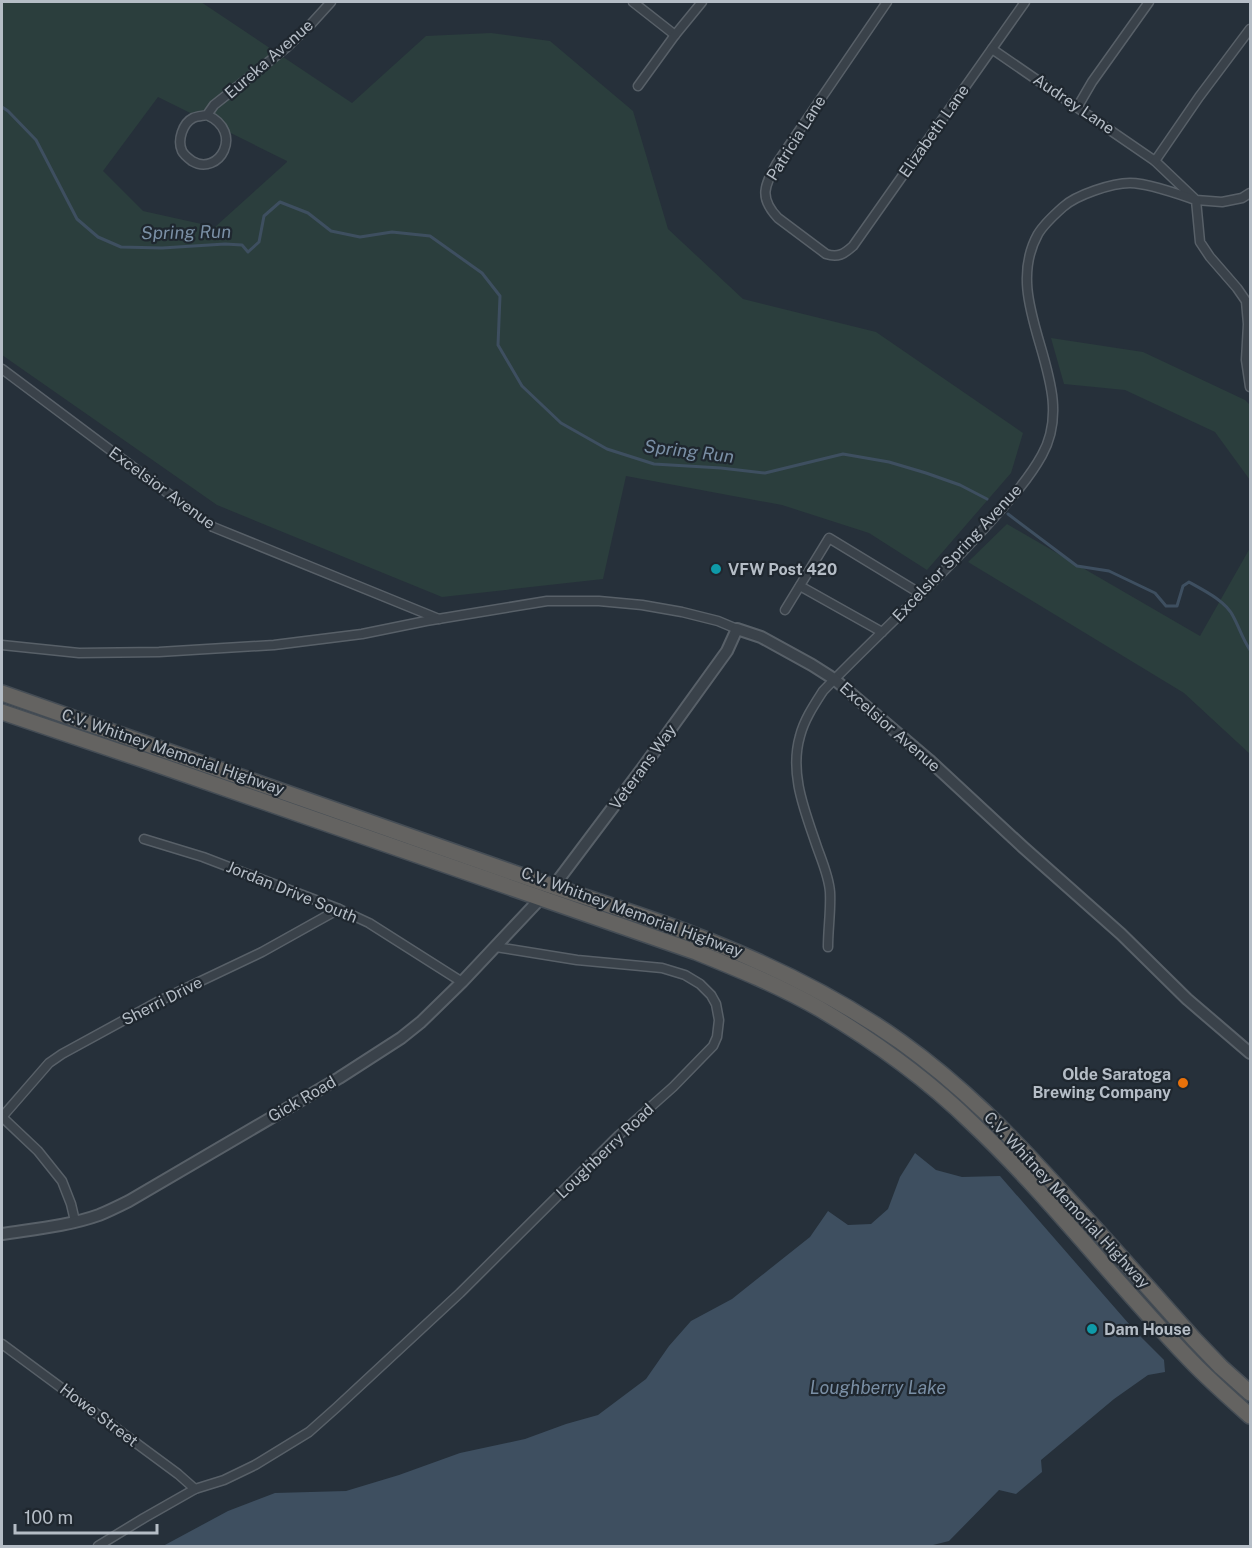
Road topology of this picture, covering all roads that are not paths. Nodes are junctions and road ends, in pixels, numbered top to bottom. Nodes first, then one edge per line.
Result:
1 (331, 2) edge
2 (633, 2) edge
3 (702, 2) edge
4 (887, 2) edge
5 (1025, 2) edge
6 (1149, 2) edge
7 (1251, 29) edge
8 (675, 35) junction
9 (992, 49) junction
10 (638, 86) dead end
11 (1078, 106) junction
12 (207, 115) junction
13 (1155, 160) junction
14 (1251, 193) edge
15 (1196, 200) junction
16 (838, 256) joint
17 (2, 369) edge
18 (1251, 387) edge
19 (800, 586) junction
20 (921, 594) junction
21 (785, 610) dead end
22 (440, 619) junction
23 (737, 629) junction
24 (882, 632) junction
25 (2, 645) edge
26 (834, 679) junction
27 (2, 693) edge
28 (2, 712) edge
29 (144, 839) dead end
30 (553, 887) junction
31 (540, 898) junction
32 (339, 909) junction
33 (496, 947) junction
34 (828, 947) dead end
35 (462, 982) junction
36 (1251, 1053) edge
37 (2, 1117) edge
38 (75, 1221) junction
39 (2, 1234) edge
40 (2, 1344) edge
41 (1251, 1393) edge
42 (1251, 1416) edge
43 (195, 1490) junction
44 (98, 1546) edge

1 - 12 street, Eureka Avenue
2 - 8 street
3 - 8 street
4 - 16 street, Patricia Lane
5 - 9 street, Elizabeth Lane
6 - 11 street
7 - 13 street
8 - 10 street
9 - 11 street, Audrey Lane
9 - 16 street, Elizabeth Lane
11 - 13 street, Audrey Lane
12 - 12 street, Eureka Avenue
13 - 15 street
14 - 15 street, Excelsior Spring Avenue
15 - 18 street
15 - 20 street, Excelsior Spring Avenue
17 - 22 street, Excelsior Avenue
19 - 20 street
19 - 21 street
19 - 24 street
20 - 24 street, Excelsior Spring Avenue
22 - 23 street, Excelsior Avenue
22 - 25 street, Excelsior Avenue
23 - 26 street, Excelsior Avenue
23 - 30 street, Veterans Way
24 - 26 street, Excelsior Spring Avenue
26 - 34 street, Excelsior Spring Avenue
26 - 36 street, Excelsior Avenue
27 - 30 highway, C.V. Whitney Memorial Highway
28 - 31 highway, C.V. Whitney Memorial Highway
29 - 32 street, Jordan Drive South
30 - 31 street, Veterans Way
30 - 41 highway, C.V. Whitney Memorial Highway
31 - 33 street, Gick Road
31 - 42 highway, C.V. Whitney Memorial Highway
32 - 35 street, Jordan Drive South
32 - 37 street, Sherri Drive
33 - 35 street, Gick Road
33 - 43 street, Loughberry Road
35 - 38 street, Gick Road
37 - 38 street
38 - 39 street, Gick Road
40 - 43 street, Howe Street
43 - 44 street, Loughberry Road

